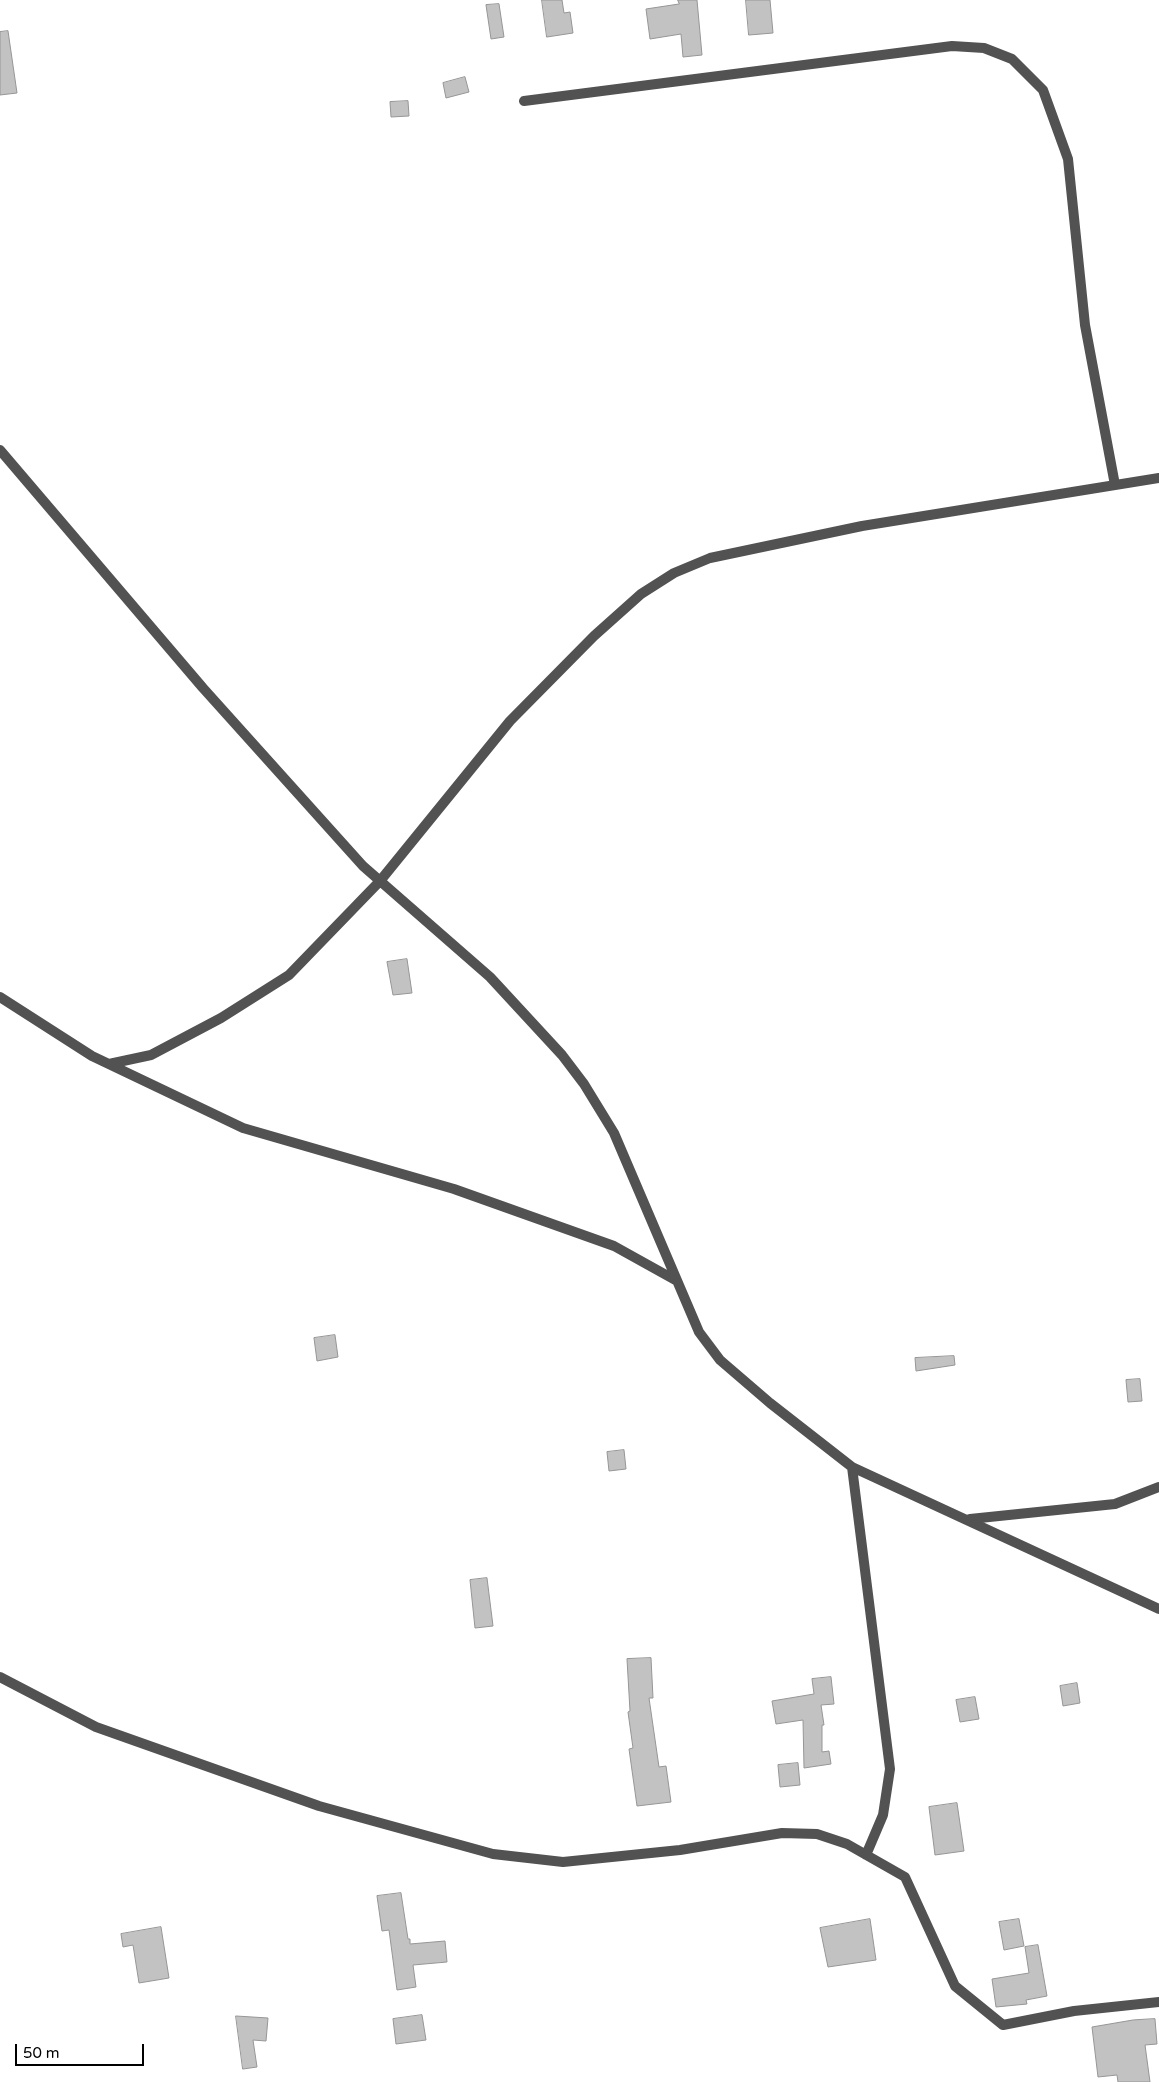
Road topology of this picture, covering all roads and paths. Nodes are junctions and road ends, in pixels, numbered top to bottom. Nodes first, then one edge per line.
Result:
1 (524, 101) dead end
2 (0, 450) edge
3 (1159, 478) edge
4 (1114, 485) junction
5 (380, 881) junction
6 (0, 997) edge
7 (109, 1064) junction
8 (677, 1281) junction
9 (852, 1467) junction
10 (1159, 1487) edge
11 (968, 1519) junction
12 (1159, 1609) edge
13 (0, 1677) edge
14 (866, 1855) junction
15 (1159, 2002) edge

1 - 4 street
2 - 5 street
3 - 4 street
4 - 5 street
5 - 7 street
5 - 8 street
6 - 7 street
7 - 8 street
8 - 9 street
9 - 11 street
9 - 14 street
10 - 11 street
11 - 12 street
13 - 14 street
14 - 15 street

